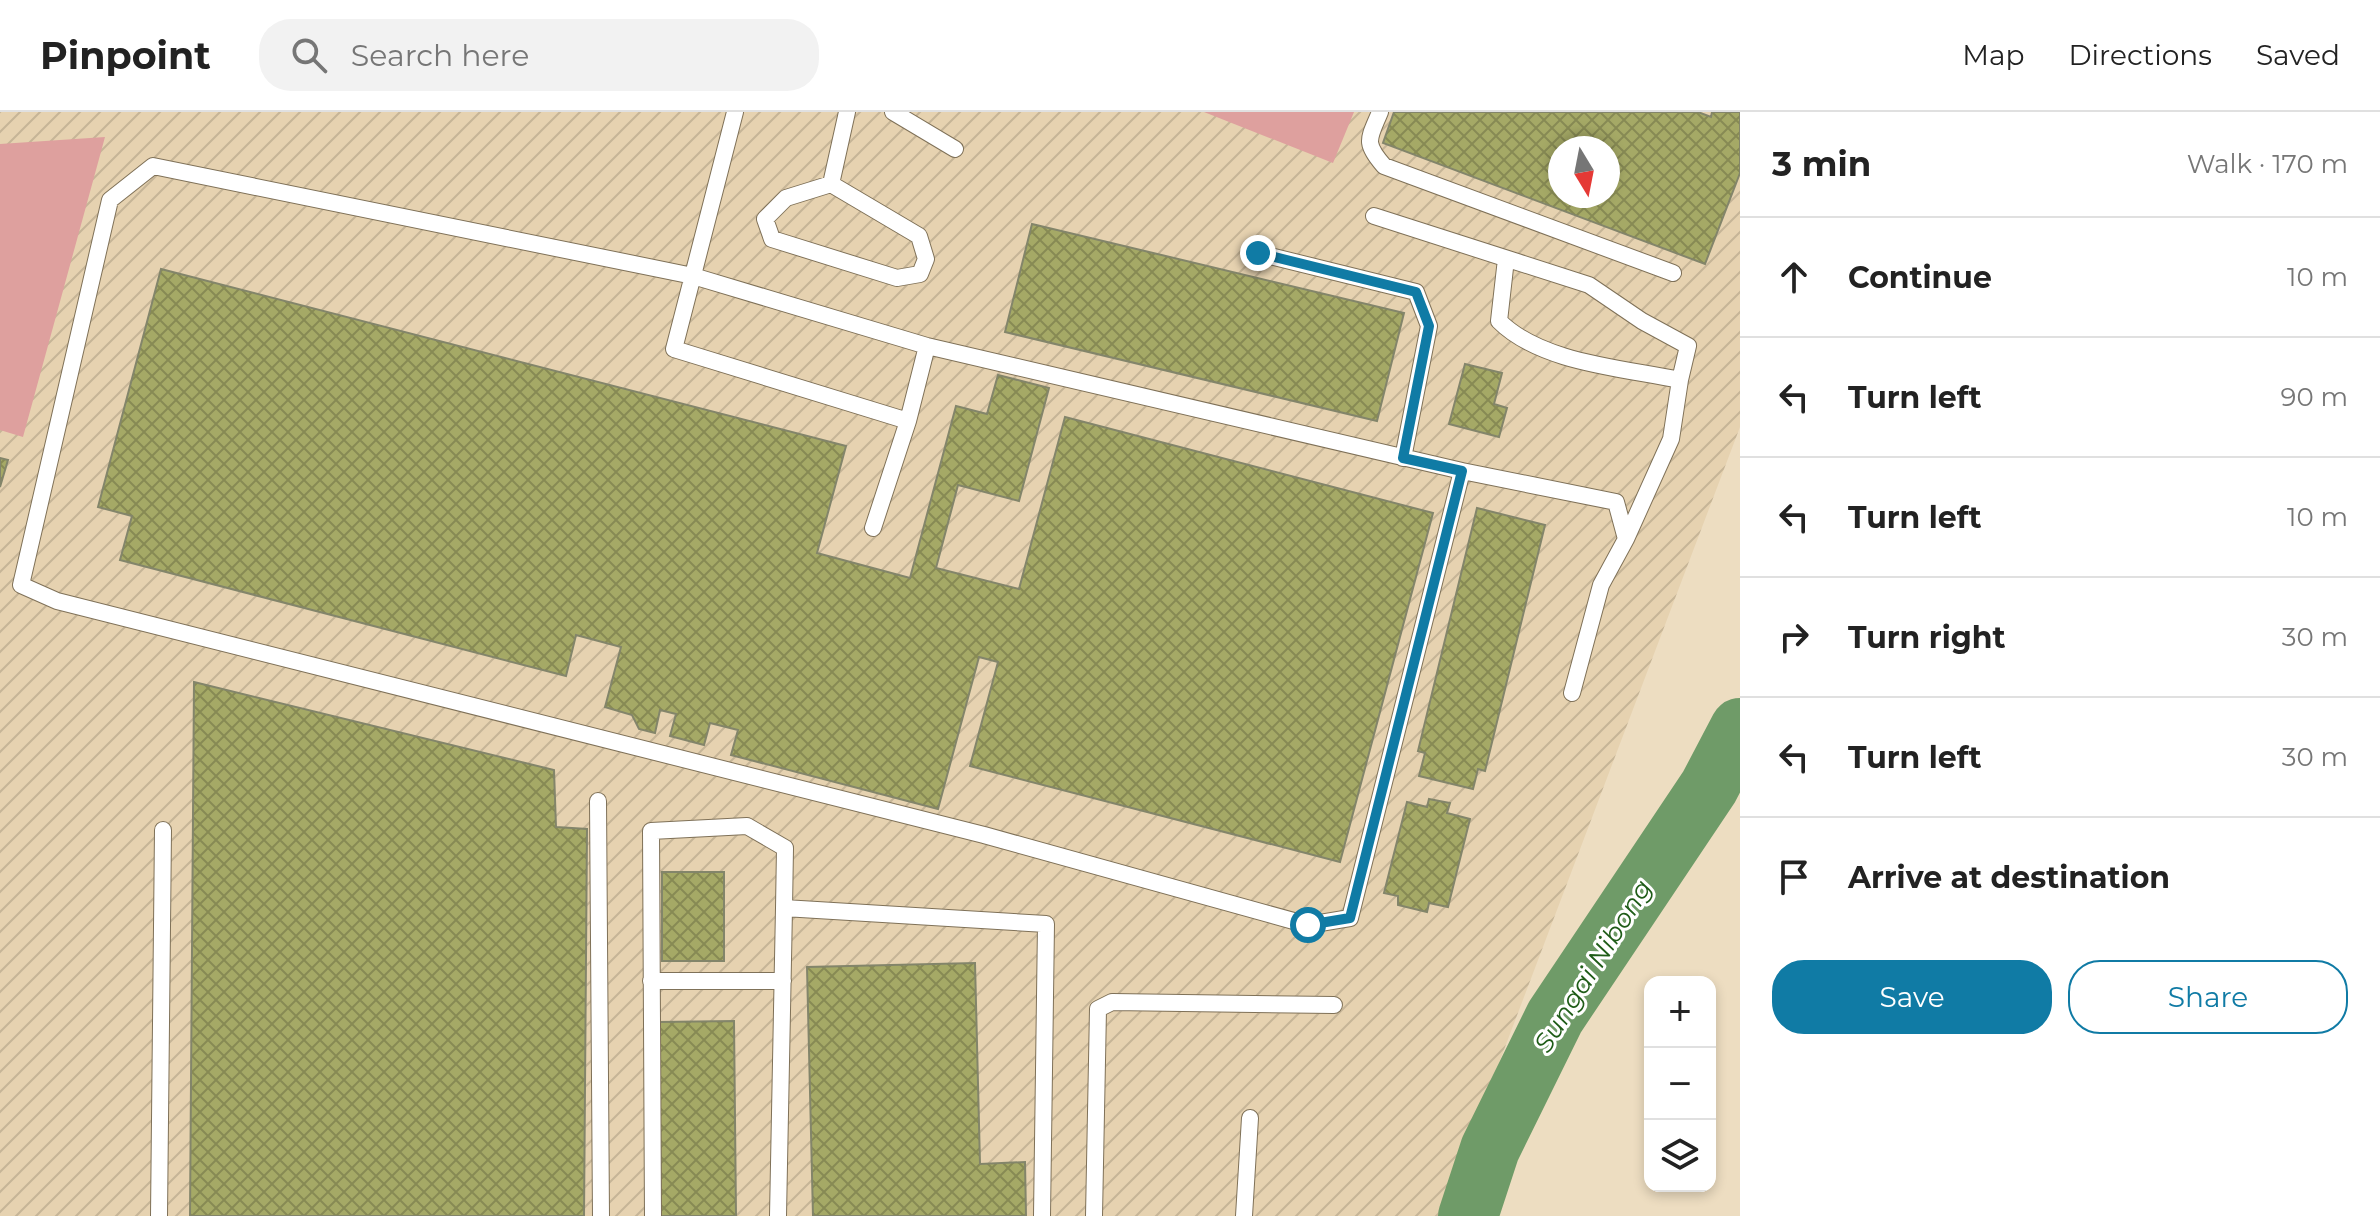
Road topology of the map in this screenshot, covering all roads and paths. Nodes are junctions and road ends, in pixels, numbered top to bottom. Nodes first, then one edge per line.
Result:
1 (735, 112) edge
2 (847, 112) edge
3 (893, 112) edge
4 (1380, 112) edge
5 (955, 149) dead end
6 (831, 184) junction
7 (1374, 216) dead end
8 (1258, 253) dead end
9 (1506, 259) junction
10 (1673, 273) dead end
11 (693, 276) junction
12 (927, 346) junction
13 (1680, 380) junction
14 (908, 421) junction
15 (1403, 458) junction
16 (1462, 471) junction
17 (873, 528) dead end
18 (1626, 539) junction
19 (1572, 693) dead end
20 (598, 801) dead end
21 (163, 830) dead end
22 (784, 908) junction
23 (651, 981) junction
24 (783, 981) junction
25 (1334, 1005) dead end
26 (1250, 1118) dead end
27 (159, 1216) edge
28 (601, 1216) edge
29 (653, 1216) edge
30 (778, 1216) edge
31 (1042, 1216) edge
32 (1094, 1216) edge
33 (1244, 1216) edge

1 - 11 lane
2 - 6 lane
3 - 5 lane
4 - 10 lane
6 - 6 lane
7 - 9 lane
8 - 15 lane
9 - 13 lane
9 - 13 lane
11 - 12 lane
11 - 14 lane
11 - 16 lane
12 - 14 lane
12 - 15 lane
13 - 18 lane
14 - 17 lane
15 - 16 lane
16 - 18 lane
18 - 19 lane
20 - 28 lane
21 - 27 lane
22 - 23 lane
22 - 24 lane
22 - 31 lane
23 - 24 lane
23 - 29 lane
24 - 30 lane
25 - 32 lane
26 - 33 lane

